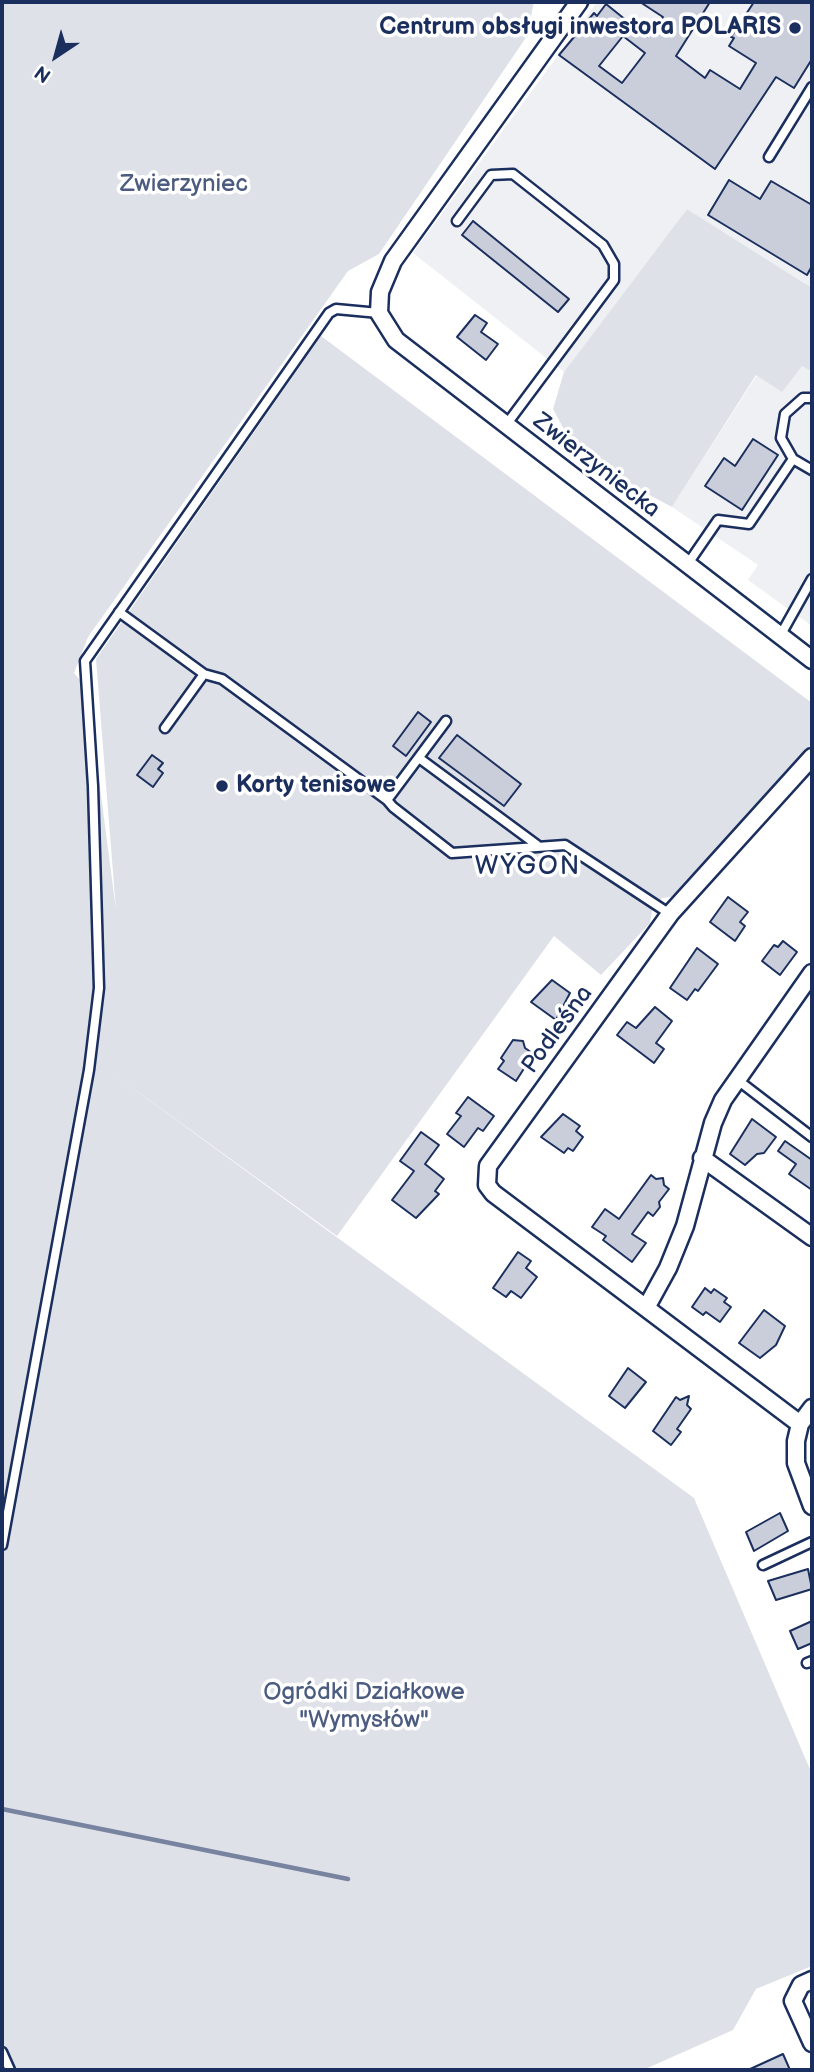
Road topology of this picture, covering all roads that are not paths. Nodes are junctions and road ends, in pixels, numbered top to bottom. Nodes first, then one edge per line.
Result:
1 (579, 2) edge
2 (812, 87) edge
3 (769, 157) dead end
4 (457, 221) dead end
5 (379, 313) junction
6 (812, 398) edge
7 (506, 425) junction
8 (793, 459) junction
9 (812, 470) edge
10 (687, 565) junction
11 (812, 579) edge
12 (119, 612) junction
13 (780, 636) junction
14 (812, 660) edge
15 (204, 674) junction
16 (446, 722) dead end
17 (165, 728) dead end
18 (812, 757) edge
19 (419, 758) junction
20 (387, 800) junction
21 (537, 845) junction
22 (670, 915) junction
23 (812, 973) edge
24 (736, 1078) junction
25 (812, 1137) edge
26 (702, 1158) junction
27 (812, 1237) edge
28 (646, 1308) junction
29 (812, 1408) edge
30 (800, 1424) junction
31 (811, 1503) edge
32 (812, 1542) edge
33 (2, 1545) edge
34 (763, 1565) dead end
35 (812, 1980) edge
36 (812, 2043) edge
37 (2, 2052) edge
38 (10, 2070) edge

1 - 5 street
2 - 3 lane
4 - 7 lane
5 - 7 street, Zwierzyniecka
5 - 12 lane
6 - 8 lane
7 - 10 street, Zwierzyniecka
8 - 9 lane
8 - 10 lane
10 - 13 street, Zwierzyniecka
11 - 13 lane
12 - 15 lane
12 - 33 lane
13 - 14 street, Zwierzyniecka
15 - 17 lane
15 - 20 lane
16 - 19 lane
18 - 22 street, Podleśna
19 - 20 lane
19 - 21 lane
20 - 21 lane
21 - 22 lane
22 - 28 street, Podleśna
23 - 24 street
24 - 25 lane
24 - 26 street
26 - 27 street
26 - 28 street
28 - 30 street
29 - 30 street
30 - 31 street
32 - 34 lane
35 - 36 street
37 - 38 lane

